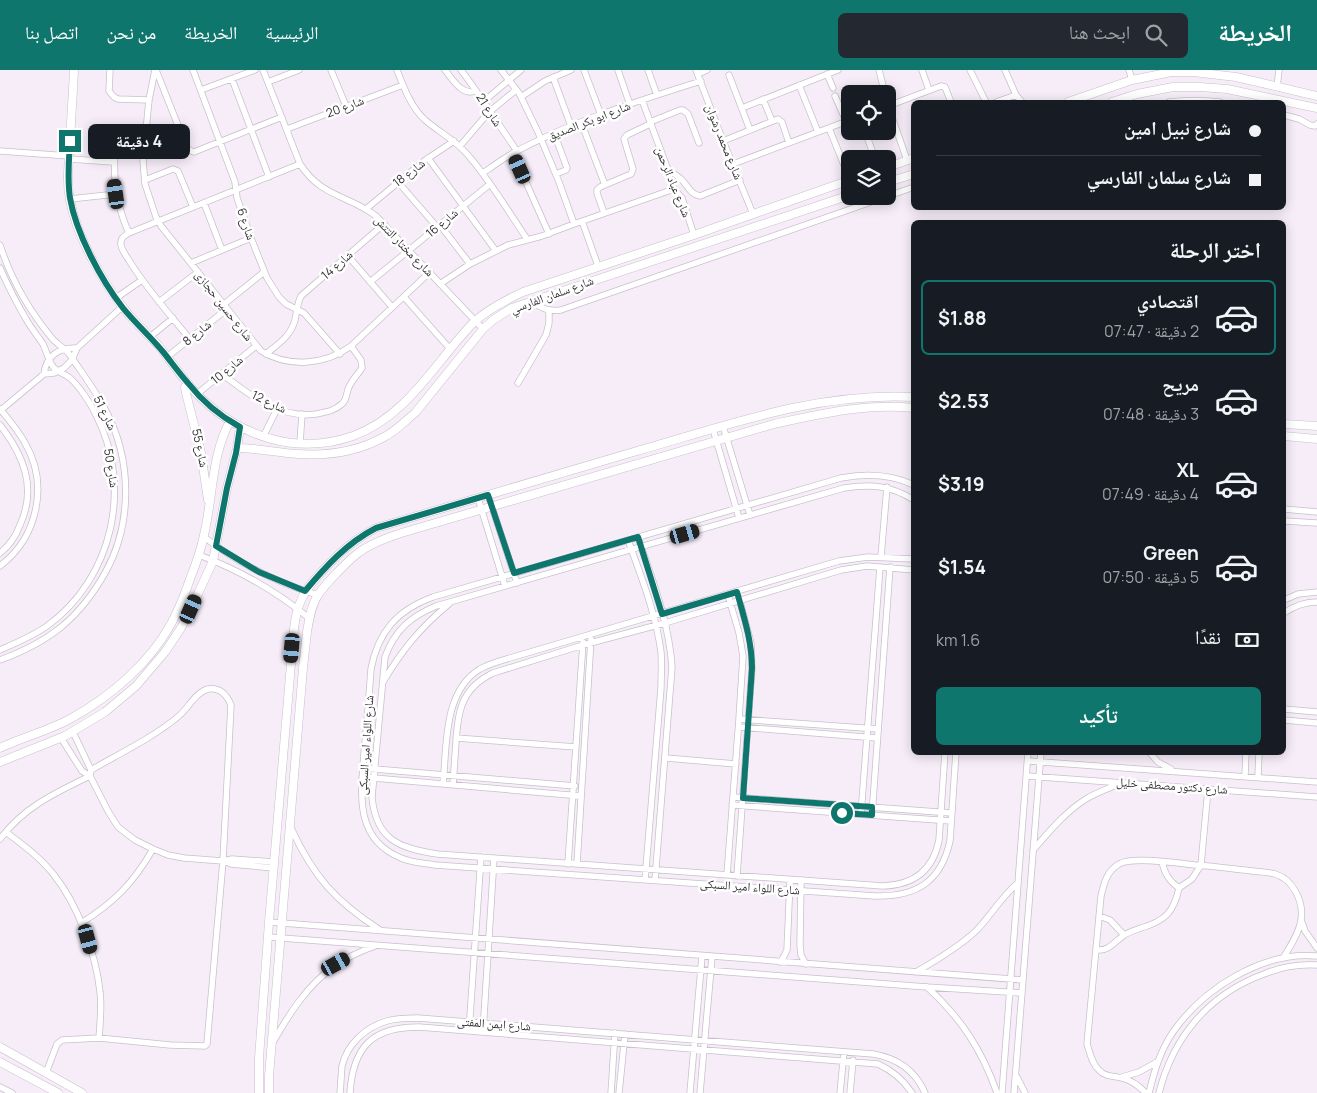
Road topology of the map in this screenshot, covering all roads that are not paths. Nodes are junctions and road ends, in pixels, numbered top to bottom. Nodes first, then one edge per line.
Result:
1 (74, 70) edge
2 (110, 70) edge
3 (155, 70) edge
4 (193, 70) edge
5 (255, 70) edge
6 (263, 70) edge
7 (299, 70) edge
8 (331, 70) edge
9 (397, 70) edge
10 (445, 70) edge
11 (461, 70) edge
12 (501, 70) edge
13 (521, 70) edge
14 (571, 70) edge
15 (584, 70) edge
16 (618, 70) edge
17 (648, 70) edge
18 (707, 70) edge
19 (816, 70) edge
20 (838, 70) edge
21 (879, 70) edge
22 (922, 70) edge
23 (970, 70) edge
24 (1004, 70) edge
25 (1129, 70) edge
26 (1279, 70) edge
27 (1171, 71) edge
28 (697, 72) edge
29 (827, 74) junction
30 (729, 75) dead end
31 (553, 77) junction
32 (819, 78) junction
33 (232, 79) junction
34 (509, 80) junction
35 (1132, 80) junction
36 (700, 81) junction
37 (268, 82) junction
38 (402, 85) junction
39 (799, 85) junction
40 (883, 85) edge
41 (1277, 87) junction
42 (833, 88) dead end
43 (201, 90) junction
44 (516, 90) junction
45 (929, 90) junction
46 (476, 91) junction
47 (657, 95) junction
48 (836, 96) dead end
49 (914, 96) junction
50 (1016, 96) junction
51 (1317, 96) edge
52 (521, 97) junction
53 (763, 99) junction
54 (149, 100) junction
55 (642, 100) junction
56 (916, 100) edge
57 (950, 100) edge
58 (985, 100) edge
59 (1003, 100) edge
60 (1017, 100) edge
61 (1020, 100) edge
62 (1074, 100) edge
63 (1118, 100) edge
64 (1279, 100) edge
65 (1286, 101) edge
66 (483, 102) junction
67 (896, 103) edge
68 (630, 105) junction
69 (346, 106) junction
70 (841, 106) edge
71 (742, 108) junction
72 (1317, 108) edge
73 (489, 112) junction
74 (601, 115) junction
75 (1286, 116) edge
76 (282, 117) junction
77 (772, 121) junction
78 (581, 122) junction
79 (650, 123) junction
80 (841, 124) edge
81 (896, 124) edge
82 (1317, 124) edge
83 (571, 126) junction
84 (829, 128) junction
85 (251, 129) junction
86 (287, 129) junction
87 (750, 130) junction
88 (818, 132) junction
89 (554, 133) junction
90 (541, 139) junction
91 (454, 141) junction
92 (723, 141) junction
93 (220, 142) junction
94 (699, 143) dead end
95 (789, 143) junction
96 (460, 146) junction
97 (144, 149) junction
98 (0, 151) edge
99 (515, 152) junction
100 (69, 158) junction
101 (428, 158) junction
102 (841, 158) edge
103 (911, 159) edge
104 (114, 162) junction
105 (300, 164) junction
106 (733, 164) junction
107 (896, 164) edge
108 (668, 170) junction
109 (483, 173) junction
110 (556, 174) junction
111 (911, 175) edge
112 (269, 177) junction
113 (145, 180) junction
114 (740, 180) junction
115 (896, 180) edge
116 (398, 182) junction
117 (841, 183) edge
118 (490, 184) junction
119 (605, 185) junction
120 (911, 188) edge
121 (674, 189) junction
122 (236, 190) junction
123 (116, 194) junction
124 (841, 198) edge
125 (70, 199) junction
126 (204, 203) junction
127 (463, 206) junction
128 (193, 207) junction
129 (366, 208) junction
130 (604, 213) junction
131 (753, 214) junction
132 (582, 221) junction
133 (158, 222) junction
134 (384, 224) junction
135 (574, 224) junction
136 (438, 226) junction
137 (129, 233) junction
138 (549, 234) junction
139 (694, 235) junction
140 (250, 238) junction
141 (527, 240) junction
142 (0, 245) edge
143 (222, 250) junction
144 (409, 250) junction
145 (496, 251) junction
146 (348, 256) junction
147 (191, 263) junction
148 (470, 264) junction
149 (598, 266) junction
150 (0, 268) edge
151 (198, 272) junction
152 (264, 272) junction
153 (430, 272) junction
154 (142, 280) junction
155 (370, 282) junction
156 (440, 284) junction
157 (404, 297) junction
158 (116, 298) junction
159 (531, 301) junction
160 (159, 302) junction
161 (122, 307) junction
162 (225, 307) junction
163 (296, 308) junction
164 (392, 308) junction
165 (549, 311) junction
166 (173, 318) junction
167 (476, 321) junction
168 (483, 329) junction
169 (150, 337) junction
170 (190, 339) junction
171 (256, 346) junction
172 (351, 346) junction
173 (77, 348) junction
174 (62, 349) junction
175 (451, 350) junction
176 (266, 354) junction
177 (340, 354) junction
178 (167, 356) junction
179 (49, 359) junction
180 (72, 360) junction
181 (59, 372) junction
182 (44, 374) junction
183 (222, 374) junction
184 (188, 383) junction
185 (518, 383) dead end
186 (198, 394) junction
187 (911, 397) edge
188 (911, 408) edge
189 (277, 409) junction
190 (0, 410) edge
191 (302, 414) junction
192 (230, 421) junction
193 (1286, 424) edge
194 (0, 426) edge
195 (723, 426) junction
196 (1317, 426) edge
197 (240, 427) junction
198 (713, 429) junction
199 (1286, 436) edge
200 (263, 437) junction
201 (726, 438) junction
202 (1317, 439) edge
203 (716, 441) junction
204 (300, 444) junction
205 (237, 448) junction
206 (124, 473) joint
207 (911, 484) edge
208 (887, 487) junction
209 (488, 495) junction
210 (478, 498) junction
211 (911, 498) edge
212 (747, 505) junction
213 (491, 506) junction
214 (736, 508) junction
215 (481, 509) junction
216 (1286, 509) edge
217 (1317, 512) edge
218 (209, 514) junction
219 (750, 515) junction
220 (739, 518) junction
221 (1286, 521) edge
222 (1317, 522) edge
223 (19, 529) junction
224 (28, 533) junction
225 (204, 537) junction
226 (638, 537) junction
227 (628, 540) junction
228 (216, 546) junction
229 (641, 547) junction
230 (631, 550) junction
231 (0, 553) edge
232 (199, 555) junction
233 (881, 558) junction
234 (911, 559) edge
235 (213, 561) junction
236 (0, 566) edge
237 (880, 567) junction
238 (890, 568) junction
239 (911, 570) edge
240 (514, 573) junction
241 (502, 576) junction
242 (517, 583) junction
243 (505, 586) junction
244 (305, 591) junction
245 (737, 592) junction
246 (1317, 592) edge
247 (728, 594) junction
248 (318, 595) junction
249 (75, 599) junction
250 (1286, 599) edge
251 (740, 600) junction
252 (1317, 602) edge
253 (451, 603) junction
254 (730, 603) junction
255 (82, 606) junction
256 (298, 609) junction
257 (1286, 612) edge
258 (662, 614) junction
259 (654, 616) junction
260 (309, 618) junction
261 (665, 623) junction
262 (656, 626) junction
263 (591, 634) junction
264 (583, 637) junction
265 (591, 642) junction
266 (582, 645) junction
267 (0, 650) edge
268 (0, 660) edge
269 (382, 684) junction
270 (1286, 709) edge
271 (1317, 712) edge
272 (739, 719) junction
273 (749, 720) junction
274 (1286, 720) edge
275 (1317, 723) edge
276 (738, 727) junction
277 (748, 728) junction
278 (868, 729) junction
279 (878, 729) junction
280 (73, 732) junction
281 (867, 737) junction
282 (61, 738) junction
283 (456, 738) junction
284 (878, 738) junction
285 (0, 743) edge
286 (12, 743) junction
287 (576, 747) junction
288 (0, 748) edge
289 (945, 755) edge
290 (956, 755) edge
291 (1028, 755) edge
292 (1041, 755) edge
293 (1152, 755) edge
294 (1246, 755) edge
295 (1259, 755) edge
296 (666, 758) junction
297 (1028, 761) junction
298 (0, 762) edge
299 (1040, 762) junction
300 (736, 764) junction
301 (363, 768) junction
302 (374, 770) junction
303 (1172, 771) junction
304 (90, 773) junction
305 (444, 775) junction
306 (454, 776) junction
307 (1027, 776) junction
308 (1245, 776) junction
309 (362, 777) junction
310 (1039, 777) junction
311 (1258, 777) junction
312 (374, 778) junction
313 (1317, 782) edge
314 (1123, 783) junction
315 (443, 784) junction
316 (453, 785) junction
317 (573, 786) junction
318 (582, 787) junction
319 (1208, 788) junction
320 (572, 795) junction
321 (581, 796) junction
322 (733, 797) junction
323 (1317, 797) edge
324 (743, 798) junction
325 (732, 805) junction
326 (742, 806) junction
327 (862, 806) junction
328 (872, 807) junction
329 (941, 812) junction
330 (952, 813) junction
331 (861, 814) junction
332 (872, 815) junction
333 (941, 820) junction
334 (951, 821) junction
335 (289, 825) junction
336 (6, 832) junction
337 (0, 839) edge
338 (153, 849) junction
339 (1033, 850) junction
340 (437, 854) junction
341 (481, 857) junction
342 (494, 858) junction
343 (223, 861) junction
344 (1162, 862) junction
345 (568, 864) junction
346 (577, 864) junction
347 (274, 865) junction
348 (435, 865) junction
349 (1201, 865) junction
350 (480, 868) junction
351 (493, 869) junction
352 (646, 869) junction
353 (656, 870) junction
354 (727, 875) junction
355 (737, 876) junction
356 (645, 880) junction
357 (656, 880) junction
358 (790, 880) junction
359 (801, 880) junction
360 (1018, 883) junction
361 (1179, 888) junction
362 (790, 889) junction
363 (801, 890) junction
364 (1099, 916) junction
365 (1301, 920) junction
366 (269, 922) junction
367 (81, 923) junction
368 (281, 924) junction
369 (381, 931) junction
370 (1124, 934) junction
371 (268, 937) junction
372 (280, 938) junction
373 (476, 939) junction
374 (488, 940) junction
375 (375, 945) junction
376 (1317, 948) edge
377 (1097, 950) junction
378 (475, 953) junction
379 (487, 954) junction
380 (702, 956) junction
381 (1317, 956) edge
382 (712, 957) junction
383 (1284, 958) junction
384 (780, 962) junction
385 (806, 964) junction
386 (1317, 966) edge
387 (700, 970) junction
388 (711, 970) junction
389 (916, 972) junction
390 (1010, 980) junction
391 (1023, 980) junction
392 (927, 987) junction
393 (1010, 992) junction
394 (1022, 993) junction
395 (470, 1022) junction
396 (483, 1022) junction
397 (469, 1031) junction
398 (483, 1032) junction
399 (615, 1034) junction
400 (625, 1034) junction
401 (99, 1038) junction
402 (694, 1040) junction
403 (704, 1041) junction
404 (615, 1043) junction
405 (624, 1044) junction
406 (271, 1046) junction
407 (0, 1047) edge
408 (693, 1049) junction
409 (703, 1050) junction
410 (844, 1052) junction
411 (854, 1052) junction
412 (843, 1061) junction
413 (0, 1062) edge
414 (853, 1062) junction
415 (1158, 1062) junction
416 (46, 1072) junction
417 (1016, 1076) junction
418 (1120, 1077) junction
419 (0, 1087) edge
420 (12, 1093) edge
421 (58, 1093) edge
422 (82, 1093) edge
423 (259, 1093) edge
424 (269, 1093) edge
425 (340, 1093) edge
426 (350, 1093) edge
427 (611, 1093) edge
428 (619, 1093) edge
429 (690, 1093) edge
430 (700, 1093) edge
431 (840, 1093) edge
432 (850, 1093) edge
433 (912, 1093) edge
434 (925, 1093) edge
435 (997, 1093) edge
436 (1002, 1093) edge
437 (1014, 1093) edge
438 (1024, 1093) edge
439 (1147, 1093) edge
440 (1159, 1093) edge

1 - 100 street, شارع سلمان الفارسي
2 - 54 street
3 - 54 street, شارع حسين حجازى
3 - 93 street
4 - 43 street, شارع 6
5 - 33 street
6 - 37 street, شارع مختار التتش
7 - 37 street
8 - 69 street
9 - 38 street
10 - 46 street
11 - 46 street, شارع 21
12 - 34 street
13 - 34 street
14 - 31 street
15 - 74 street
16 - 68 street
17 - 47 street
18 - 28 street
19 - 32 street
20 - 29 street
21 - 40 street
22 - 45 street
23 - 58 street
24 - 50 street
25 - 35 street
26 - 41 street
27 - 35 street
27 - 41 street
28 - 36 street, شارع محمد رشوان
29 - 32 street
29 - 42 street
30 - 71 street
31 - 52 street
31 - 83 street
32 - 39 street
33 - 43 street
33 - 85 street
34 - 44 street
34 - 66 street
35 - 62 street
36 - 47 street, شارع ابو بكر الصديق
36 - 92 street, شارع محمد رشوان
37 - 76 street, شارع مختار التتش
38 - 69 street, شارع 20
38 - 91 street
39 - 53 street
39 - 88 street
41 - 51 street
43 - 93 street, شارع 6
44 - 52 street
44 - 73 street
45 - 49 street
45 - 57 street
46 - 66 street, شارع 21
47 - 55 street, شارع ابو بكر الصديق
48 - 70 street
49 - 56 street
49 - 67 street
50 - 59 street
50 - 60 street
50 - 61 street
52 - 90 street
53 - 71 street
53 - 77 street
54 - 97 street, شارع حسين حجازى
55 - 68 street, شارع ابو بكر الصديق
55 - 79 street, شارع عباد الرحمن
63 - 64 street
65 - 72 street
66 - 73 street, شارع 21
68 - 74 street, شارع ابو بكر الصديق
69 - 86 street, شارع 20
71 - 87 street
73 - 96 street
73 - 99 street, شارع 21
74 - 78 street, شارع ابو بكر الصديق
75 - 82 street
76 - 85 street
76 - 86 street, شارع مختار التتش
77 - 87 street
77 - 95 street
78 - 83 street, شارع ابو بكر الصديق
78 - 119 street
79 - 94 street
79 - 108 street, شارع عباد الرحمن
79 - 119 street
80 - 84 street
81 - 103 street
83 - 89 street, شارع ابو بكر الصديق
84 - 88 street
84 - 102 street
85 - 93 street
85 - 112 street
86 - 105 street, شارع مختار التتش
87 - 92 street
88 - 95 street
89 - 90 street, شارع ابو بكر الصديق
89 - 110 street
90 - 99 street, شارع ابو بكر الصديق
90 - 110 street
91 - 96 street
91 - 101 street, شارع 18
92 - 106 street, شارع محمد رشوان
93 - 122 street, شارع 6
95 - 106 street
96 - 109 street
97 - 104 street
97 - 113 street, شارع حسين حجازى
98 - 100 street
99 - 109 street, شارع ابو بكر الصديق
99 - 138 street, شارع 21
100 - 104 street
100 - 125 street, شارع سلمان الفارسي
101 - 116 street, شارع 18
101 - 127 street
103 - 107 street
104 - 123 street
105 - 112 street
105 - 129 street, شارع مختار التتش
106 - 114 street, شارع محمد رشوان
108 - 114 street
108 - 121 street, شارع عباد الرحمن
109 - 118 street
110 - 135 street
111 - 115 street
112 - 122 street
113 - 128 street
113 - 133 street, شارع حسين حجازى
114 - 131 street, شارع محمد رشوان
116 - 129 street, شارع 18
116 - 136 street
117 - 131 street, شارع سلمان الفارسي
118 - 127 street, شارع 16
118 - 141 street
119 - 130 street
120 - 165 street
121 - 130 street
121 - 139 street, شارع عباد الرحمن
122 - 126 street
122 - 140 street, شارع 6
123 - 125 street
123 - 137 street
124 - 159 street, شارع سلمان الفارسي
125 - 158 street, شارع سلمان الفارسي
126 - 128 street
126 - 143 street
127 - 136 street, شارع 16
127 - 145 street
128 - 133 street
129 - 134 street, شارع مختار التتش
130 - 132 street
131 - 139 street, شارع سلمان الفارسي
132 - 135 street
132 - 149 street
133 - 137 street
133 - 147 street, شارع حسين حجازى
134 - 144 street, شارع مختار التتش
134 - 146 street, شارع 14
135 - 138 street
136 - 144 street, شارع 16
136 - 148 street
137 - 154 street
138 - 141 street
139 - 149 street, شارع سلمان الفارسي
140 - 143 street
140 - 152 street, شارع 6
141 - 145 street
142 - 174 street, شارع 51
143 - 147 street
144 - 153 street, شارع مختار التتش
144 - 155 street, شارع 16
145 - 148 street
146 - 155 street
146 - 163 street, شارع 14
147 - 151 street, شارع حسين حجازى
148 - 156 street
149 - 167 street, شارع سلمان الفارسي
150 - 179 street, شارع 50
151 - 160 street
151 - 162 street, شارع حسين حجازى
152 - 162 street, شارع 8
152 - 163 street, شارع 6
153 - 156 street, شارع مختار التتش
153 - 157 street, شارع حسين حجازى
154 - 158 street
154 - 160 street
155 - 164 street
156 - 167 street, شارع مختار التتش
157 - 164 street, شارع حسين حجازى
157 - 175 street
158 - 161 street, شارع سلمان الفارسي
159 - 165 street
159 - 168 street, شارع سلمان الفارسي
160 - 166 street
161 - 169 street, شارع سلمان الفارسي
161 - 173 street
162 - 170 street, شارع 8
162 - 171 street, شارع حسين حجازى
163 - 176 street
163 - 177 street, شارع 6
164 - 172 street, شارع حسين حجازى
165 - 185 street
166 - 169 street
166 - 170 street
167 - 168 street, شارع مختار التتش
167 - 175 street, شارع سلمان الفارسي
168 - 205 street, شارع سلمان الفارسي
169 - 178 street, شارع سلمان الفارسي
170 - 178 street, شارع 8
171 - 176 street, شارع حسين حجازى
171 - 183 street, شارع 10
172 - 177 street, شارع حسين حجازى
172 - 191 street, شارع 12
173 - 174 street
173 - 180 street
174 - 179 street
174 - 180 street, شارع 51
175 - 204 street, شارع سلمان الفارسي
176 - 177 street, شارع حسين حجازى
178 - 184 street, شارع سلمان الفارسي
179 - 181 street, شارع 50
179 - 182 street
180 - 181 street
180 - 206 street, شارع 51
181 - 182 street
181 - 249 street, شارع 50
182 - 190 street
183 - 186 street, شارع 10
183 - 189 street, شارع 12
184 - 186 street, شارع سلمان الفارسي
184 - 218 street, شارع 55
186 - 192 street, شارع سلمان الفارسي
187 - 195 street
188 - 201 street
189 - 191 street, شارع 12
189 - 200 street
190 - 224 street
191 - 204 street
192 - 197 street, شارع سلمان الفارسي
192 - 218 street
193 - 196 street
194 - 223 street
195 - 198 street
195 - 201 street
197 - 200 street, شارع سلمان الفارسي
197 - 205 street
198 - 203 street
198 - 209 street
199 - 202 street
200 - 204 street, شارع سلمان الفارسي
201 - 203 street
201 - 212 street
203 - 213 street
203 - 214 street
205 - 228 street
206 - 255 street, شارع 50
207 - 212 street, شارع اللواء امير السبكى
208 - 211 street, شارع اللواء امير السبكى
208 - 219 street, شارع اللواء امير السبكى
208 - 233 street
209 - 210 street
209 - 213 street
210 - 215 street
210 - 244 street
212 - 214 street, شارع اللواء امير السبكى
212 - 219 street
213 - 215 street
213 - 240 street
214 - 220 street
214 - 226 street, شارع اللواء امير السبكى
215 - 241 street
215 - 248 street
216 - 217 street
218 - 225 street
219 - 220 street, شارع اللواء امير السبكى
220 - 229 street, شارع اللواء امير السبكى
221 - 222 street
223 - 224 street
223 - 231 street
224 - 236 street
225 - 228 street
225 - 232 street
226 - 227 street, شارع اللواء امير السبكى
226 - 229 street
227 - 230 street
227 - 240 street, شارع اللواء امير السبكى
228 - 235 street
228 - 244 street
229 - 230 street, شارع اللواء امير السبكى
229 - 258 street
230 - 242 street, شارع اللواء امير السبكى
230 - 259 street
232 - 235 street
232 - 286 street
233 - 234 street
233 - 245 street
235 - 256 street
235 - 280 street
237 - 238 street
237 - 251 street
237 - 278 street
238 - 239 street
238 - 279 street
240 - 241 street, شارع اللواء امير السبكى
240 - 242 street
241 - 243 street
241 - 301 street, شارع اللواء امير السبكى
242 - 243 street, شارع اللواء امير السبكى
243 - 253 street, شارع اللواء امير السبكى
244 - 248 street
244 - 256 street
245 - 247 street
245 - 251 street
246 - 250 street
247 - 254 street
247 - 258 street
248 - 260 street
249 - 255 street
249 - 267 street, شارع 50
251 - 254 street
251 - 273 street
252 - 257 street
253 - 269 street
253 - 269 street, شارع اللواء امير السبكى
254 - 261 street
254 - 272 street
255 - 268 street, شارع 50
256 - 260 street
256 - 347 street
258 - 259 street
258 - 261 street
259 - 262 street
259 - 263 street
260 - 335 street
261 - 262 street
261 - 296 street
262 - 265 street
262 - 352 street
263 - 264 street
263 - 265 street
264 - 266 street
264 - 305 street
265 - 266 street
265 - 318 street
266 - 283 street
266 - 287 street
269 - 302 street, شارع اللواء امير السبكى
270 - 271 street
272 - 273 street
272 - 276 street
273 - 277 street
273 - 278 street
274 - 275 street
276 - 277 street
276 - 300 street
277 - 281 street
277 - 324 street
278 - 279 street
278 - 281 street
279 - 284 street
280 - 282 street
280 - 304 street
281 - 284 street
281 - 327 street
282 - 298 street
282 - 304 street
283 - 287 street
283 - 306 street
284 - 328 street
285 - 286 street
286 - 288 street
287 - 317 street
289 - 329 street, شارع اللواء امير السبكى
290 - 330 street, شارع اللواء امير السبكى
291 - 297 street
292 - 299 street
293 - 303 street
294 - 308 street
295 - 311 street
296 - 300 street
296 - 353 street
297 - 299 street, شارع دكتور مصطفى خليل
297 - 307 street
299 - 303 street, شارع دكتور مصطفى خليل
299 - 310 street
300 - 322 street
301 - 302 street
301 - 309 street, شارع اللواء امير السبكى
302 - 305 street
302 - 312 street, شارع اللواء امير السبكى
303 - 308 street, شارع دكتور مصطفى خليل
304 - 336 street
304 - 338 street
304 - 343 street
305 - 306 street
305 - 315 street
306 - 316 street
306 - 317 street
307 - 310 street, شارع دكتور مصطفى خليل
307 - 360 street
308 - 311 street, شارع دكتور مصطفى خليل
309 - 312 street
309 - 348 street, شارع اللواء امير السبكى
310 - 314 street, شارع دكتور مصطفى خليل
310 - 339 street
311 - 313 street, شارع دكتور مصطفى خليل
312 - 315 street
312 - 340 street, شارع اللواء امير السبكى
314 - 319 street, شارع دكتور مصطفى خليل
314 - 339 street
315 - 316 street
316 - 320 street
317 - 318 street
317 - 320 street
318 - 321 street
319 - 323 street, شارع دكتور مصطفى خليل
319 - 349 street
320 - 321 street
320 - 345 street
321 - 346 street
322 - 324 street
322 - 325 street
324 - 326 street
324 - 327 street
325 - 326 street
325 - 354 street
326 - 331 street
326 - 355 street
327 - 328 street
327 - 331 street
328 - 329 street
328 - 332 street
329 - 330 street
329 - 333 street, شارع اللواء امير السبكى
330 - 334 street, شارع اللواء امير السبكى
331 - 332 street
332 - 333 street
333 - 334 street
333 - 359 street, شارع اللواء امير السبكى
334 - 363 street, شارع اللواء امير السبكى
335 - 368 street
335 - 369 street
336 - 337 street
336 - 367 street
338 - 343 street
338 - 367 street
339 - 391 street
340 - 341 street, شارع اللواء امير السبكى
340 - 348 street
341 - 342 street, شارع اللواء امير السبكى
341 - 350 street
342 - 345 street, شارع اللواء امير السبكى
342 - 351 street
343 - 347 street
343 - 401 street
344 - 349 street
344 - 361 street
344 - 364 street
345 - 346 street, شارع اللواء امير السبكى
346 - 352 street, شارع اللواء امير السبكى
347 - 366 street
348 - 350 street, شارع اللواء امير السبكى
349 - 361 street
349 - 365 street
350 - 351 street, شارع اللواء امير السبكى
350 - 373 street
351 - 356 street, شارع اللواء امير السبكى
351 - 374 street
352 - 353 street, شارع اللواء امير السبكى
352 - 356 street
353 - 354 street, شارع اللواء امير السبكى
353 - 357 street
354 - 355 street, شارع اللواء امير السبكى
355 - 358 street, شارع اللواء امير السبكى
356 - 357 street, شارع اللواء امير السبكى
357 - 362 street, شارع اللواء امير السبكى
358 - 359 street, شارع اللواء امير السبكى
358 - 362 street
359 - 363 street
360 - 389 street
360 - 390 street
361 - 370 street
362 - 363 street, شارع اللواء امير السبكى
362 - 384 street
363 - 385 street
364 - 370 street
364 - 377 street
365 - 376 street
365 - 383 street
366 - 368 street
366 - 371 street
367 - 401 street
368 - 369 street
368 - 372 street
369 - 373 street
370 - 377 street
371 - 372 street
371 - 423 street
372 - 375 street
372 - 406 street
373 - 374 street
373 - 378 street
374 - 379 street
374 - 380 street
375 - 378 street
375 - 406 street
377 - 418 street
378 - 379 street
378 - 395 street
379 - 387 street
379 - 396 street
380 - 382 street
380 - 387 street
381 - 383 street
382 - 384 street
382 - 388 street
383 - 415 street
384 - 385 street
385 - 389 street
386 - 440 street
387 - 388 street
387 - 402 street
388 - 392 street
388 - 403 street
389 - 390 street
390 - 391 street
390 - 393 street
391 - 394 street
392 - 393 street
392 - 435 street
393 - 394 street
393 - 436 street
394 - 417 street
395 - 396 street, شارع ايمن المفتى
395 - 397 street
395 - 425 street, شارع ايمن المفتى
396 - 398 street
396 - 399 street, شارع ايمن المفتى
397 - 398 street, شارع ايمن المفتى
397 - 426 street, شارع ايمن المفتى
398 - 404 street, شارع ايمن المفتى
399 - 400 street, شارع ايمن المفتى
399 - 404 street
400 - 402 street, شارع ايمن المفتى
400 - 405 street
401 - 416 street
402 - 403 street, شارع ايمن المفتى
402 - 408 street
403 - 409 street
403 - 410 street, شارع ايمن المفتى
404 - 405 street, شارع ايمن المفتى
404 - 427 street
405 - 408 street, شارع ايمن المفتى
405 - 428 street
406 - 424 street
407 - 416 street
408 - 409 street, شارع ايمن المفتى
408 - 429 street
409 - 412 street, شارع ايمن المفتى
409 - 430 street
410 - 411 street, شارع ايمن المفتى
410 - 412 street
411 - 414 street
411 - 434 street, شارع ايمن المفتى
412 - 414 street, شارع ايمن المفتى
412 - 431 street
413 - 421 street
414 - 432 street
414 - 433 street, شارع ايمن المفتى
415 - 418 street
415 - 439 street
416 - 422 street
417 - 437 street
417 - 438 street
418 - 439 street
419 - 420 street

